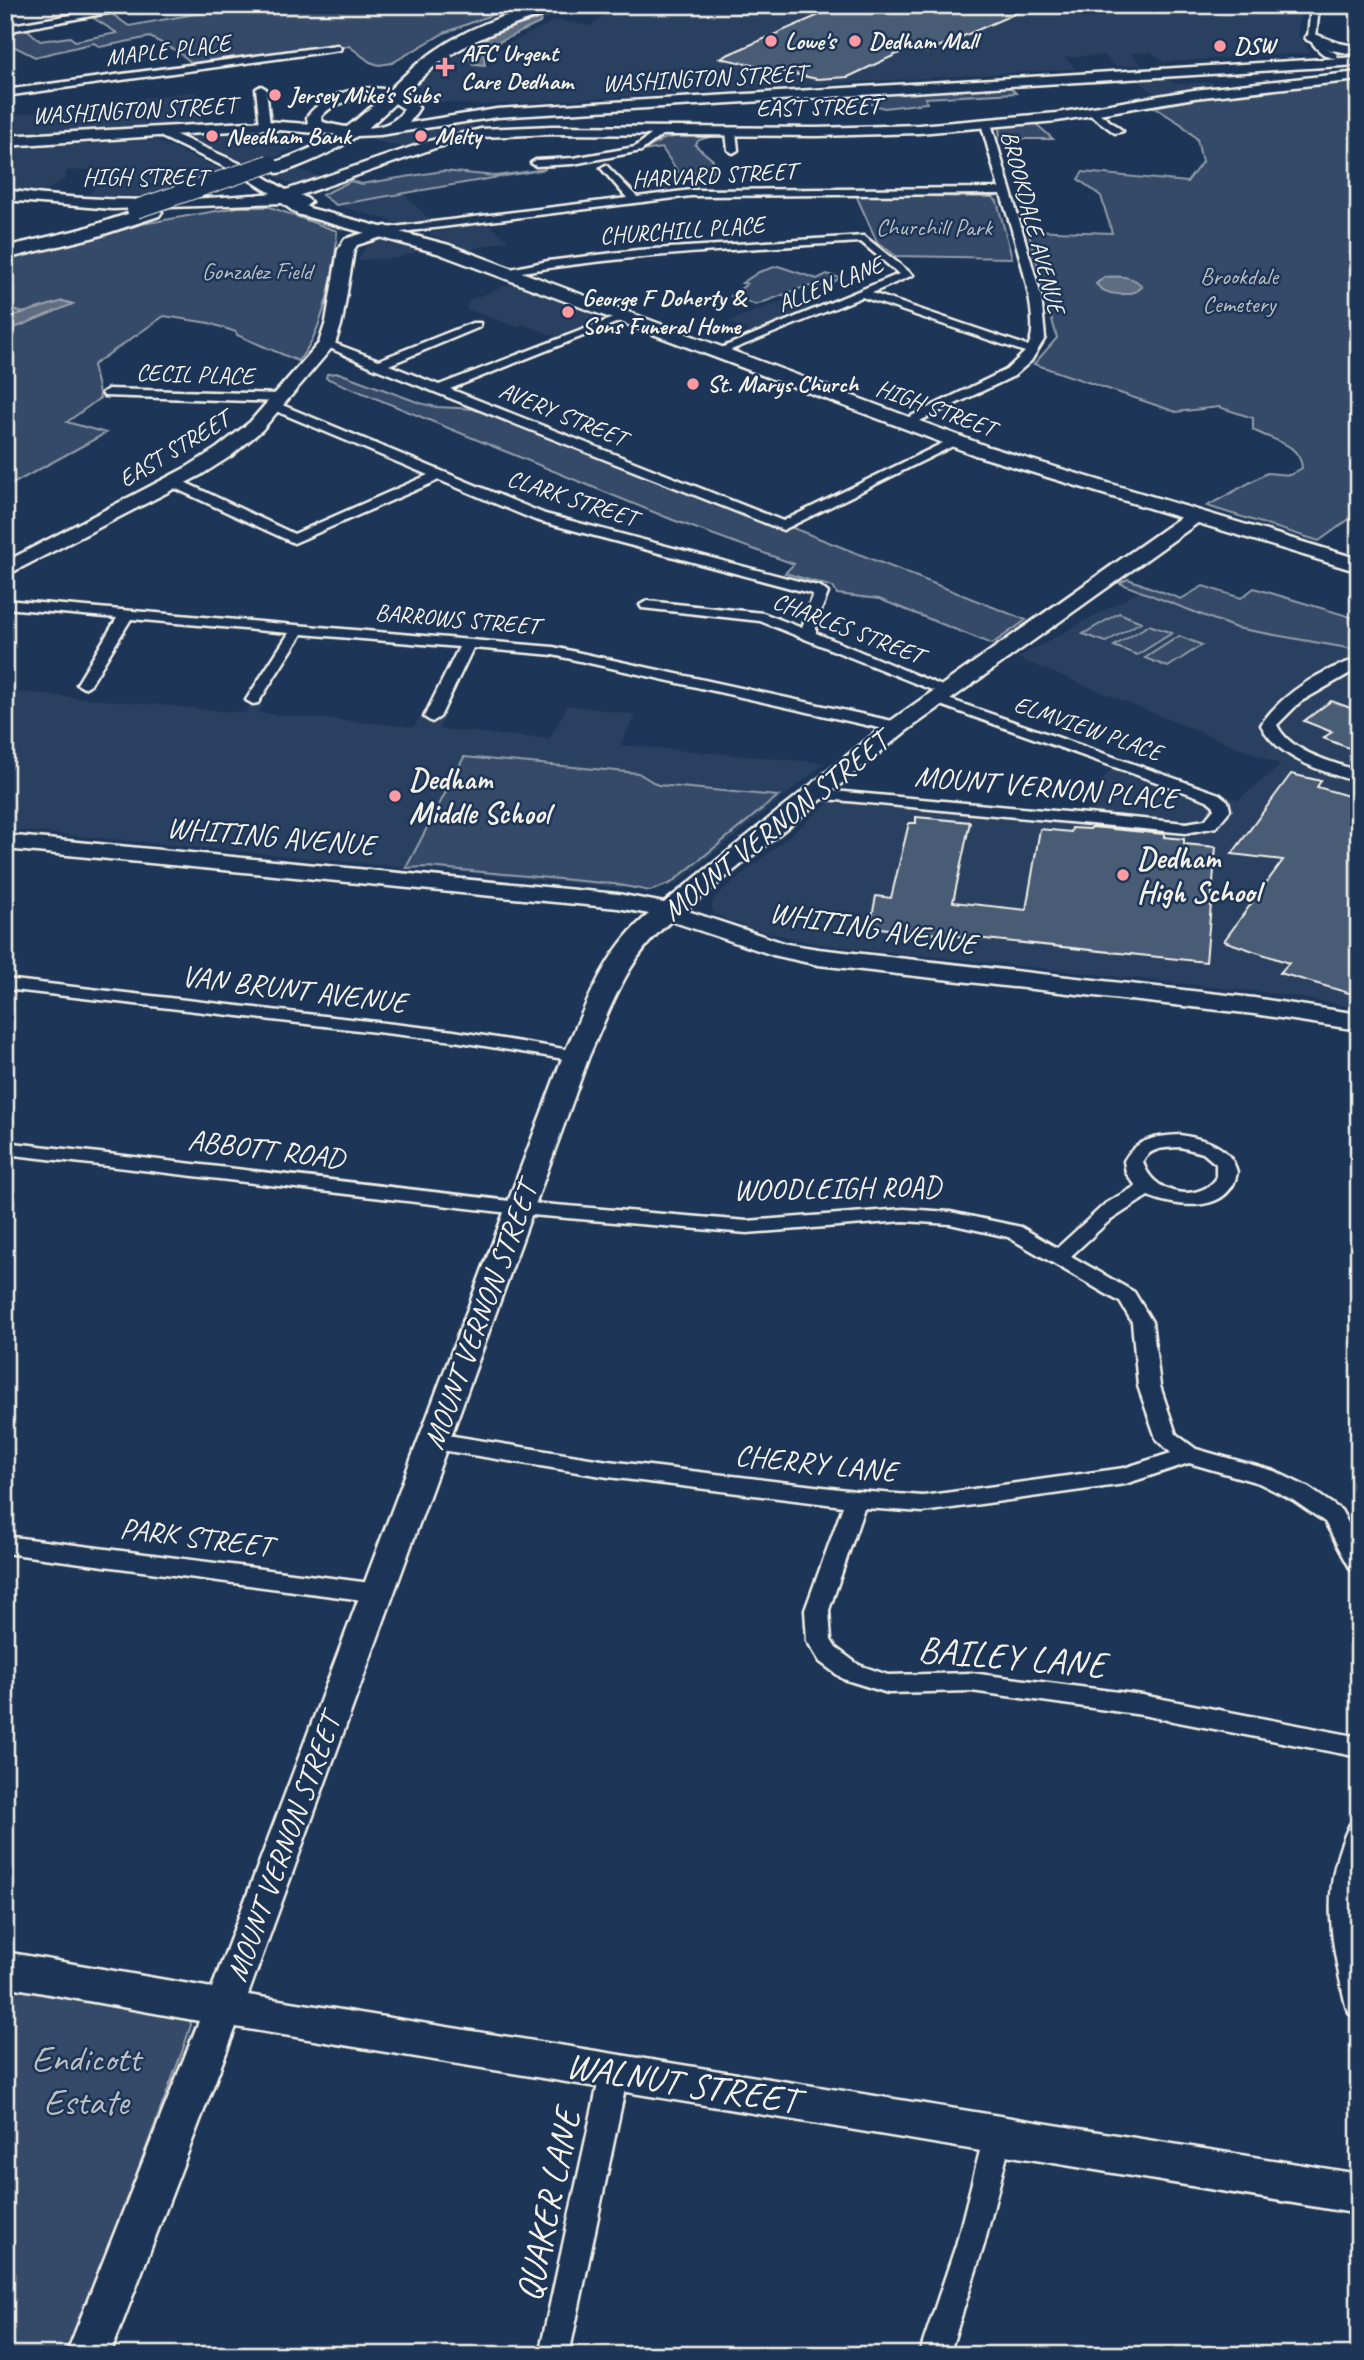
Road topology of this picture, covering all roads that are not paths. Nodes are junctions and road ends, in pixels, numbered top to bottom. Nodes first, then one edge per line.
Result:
1 (147, 5) edge
2 (538, 5) edge
3 (562, 5) edge
4 (1315, 5) edge
5 (5, 29) edge
6 (1312, 37) junction
7 (337, 48) dead end
8 (1352, 60) edge
9 (1359, 76) edge
10 (261, 89) dead end
11 (5, 93) edge
12 (384, 96) junction
13 (338, 98) junction
14 (1092, 112) junction
15 (986, 123) junction
16 (265, 125) junction
17 (388, 129) junction
18 (344, 131) junction
19 (662, 131) junction
20 (1118, 131) dead end
21 (158, 132) junction
22 (731, 132) junction
23 (5, 141) edge
24 (323, 149) junction
25 (733, 150) dead end
26 (536, 163) dead end
27 (273, 166) junction
28 (606, 169) dead end
29 (1005, 191) junction
30 (5, 195) edge
31 (284, 196) junction
32 (634, 199) junction
33 (144, 210) junction
34 (318, 217) junction
35 (386, 231) junction
36 (864, 239) joint
37 (5, 244) edge
38 (346, 250) junction
39 (5, 253) edge
40 (503, 272) junction
41 (863, 294) junction
42 (625, 317) junction
43 (476, 325) dead end
44 (327, 344) junction
45 (1032, 351) junction
46 (717, 352) junction
47 (378, 365) junction
48 (439, 389) junction
49 (108, 393) dead end
50 (278, 402) junction
51 (907, 423) junction
52 (955, 442) junction
53 (439, 475) junction
54 (173, 482) junction
55 (1195, 516) junction
56 (1359, 566) edge
57 (5, 570) edge
58 (5, 604) edge
59 (647, 606) dead end
60 (127, 615) junction
61 (298, 629) junction
62 (808, 635) junction
63 (468, 643) junction
64 (1359, 663) edge
65 (84, 684) dead end
66 (942, 695) junction
67 (253, 700) dead end
68 (432, 717) dead end
69 (897, 727) junction
70 (1359, 777) edge
71 (811, 794) junction
72 (1222, 804) joint
73 (5, 842) edge
74 (667, 912) junction
75 (5, 984) edge
76 (1359, 1022) edge
77 (576, 1056) junction
78 (5, 1148) edge
79 (1148, 1188) junction
80 (519, 1208) junction
81 (1060, 1256) junction
82 (435, 1441) junction
83 (1189, 1455) junction
84 (856, 1499) junction
85 (5, 1544) edge
86 (1359, 1564) edge
87 (379, 1592) junction
88 (1359, 1747) edge
89 (1359, 1831) edge
90 (5, 1969) edge
91 (1359, 2006) edge
92 (224, 2008) junction
93 (615, 2070) junction
94 (998, 2135) junction
95 (1359, 2194) edge
96 (88, 2355) edge
97 (554, 2355) edge
98 (934, 2355) edge

1 - 5 street
2 - 12 highway
3 - 12 highway
4 - 6 street
6 - 8 main road
6 - 8 street
7 - 11 street, MAPLE PLACE
8 - 12 main road, WASHINGTON STREET
8 - 17 main road, WASHINGTON STREET
9 - 14 street, EAST STREET
10 - 16 street
12 - 13 main road, WASHINGTON STREET
12 - 17 main road
12 - 18 highway
13 - 16 main road, WASHINGTON STREET
13 - 18 main road
14 - 15 street, EAST STREET
14 - 20 street
15 - 22 street, EAST STREET
15 - 29 street, BROOKDALE AVENUE
16 - 18 main road, WASHINGTON STREET
16 - 21 main road, WASHINGTON STREET
17 - 18 main road, WASHINGTON STREET
17 - 24 highway
18 - 24 highway
18 - 27 highway
19 - 22 street, EAST STREET
19 - 26 street
19 - 31 street, EAST STREET
21 - 23 main road, WASHINGTON STREET
21 - 31 street
22 - 25 street
24 - 27 highway
27 - 33 highway
28 - 32 street
29 - 32 street, HARVARD STREET
29 - 45 street, BROOKDALE AVENUE
30 - 31 main road, HIGH STREET
31 - 34 main road, HIGH STREET
31 - 35 main road, HIGH STREET
32 - 35 street, HARVARD STREET
33 - 37 highway
33 - 39 highway
34 - 35 main road, HIGH STREET
34 - 38 street
35 - 38 street
35 - 40 main road, HIGH STREET
36 - 40 street, CHURCHILL PLACE
36 - 41 street, ALLEN LANE
38 - 44 street, EAST STREET
40 - 42 main road, HIGH STREET
41 - 45 street
41 - 46 street, ALLEN LANE
42 - 46 main road, HIGH STREET
42 - 48 street
43 - 47 street
44 - 47 street, AVERY STREET
44 - 50 street, EAST STREET
45 - 51 street, BROOKDALE AVENUE
46 - 51 main road, HIGH STREET
47 - 48 street, AVERY STREET
48 - 52 street, AVERY STREET
49 - 50 street, CECIL PLACE
50 - 53 street, CLARK STREET
50 - 54 street, EAST STREET
51 - 52 main road, HIGH STREET
52 - 55 main road, HIGH STREET
53 - 54 street
53 - 62 street, CLARK STREET
54 - 57 street, EAST STREET
55 - 56 main road, HIGH STREET
55 - 66 street, MOUNT VERNON STREET
58 - 60 street, BARROWS STREET
59 - 62 street, CHARLES STREET
60 - 61 street, BARROWS STREET
60 - 65 street
61 - 63 street, BARROWS STREET
61 - 67 street
62 - 66 street, CHARLES STREET
63 - 68 street
63 - 69 street, BARROWS STREET
64 - 70 street
66 - 69 street, MOUNT VERNON STREET
66 - 72 street, ELMVIEW PLACE
69 - 71 street, MOUNT VERNON STREET
71 - 72 street, MOUNT VERNON PLACE
71 - 74 street, MOUNT VERNON STREET
73 - 74 street, WHITING AVENUE
74 - 76 street, WHITING AVENUE
74 - 77 street, MOUNT VERNON STREET
75 - 77 street, VAN BRUNT AVENUE
77 - 80 street, MOUNT VERNON STREET
78 - 80 street, ABBOTT ROAD
79 - 79 street
79 - 81 street
80 - 81 street, WOODLEIGH ROAD
80 - 82 street, MOUNT VERNON STREET
81 - 83 street, WOODLEIGH ROAD
82 - 84 street, CHERRY LANE
82 - 87 street, MOUNT VERNON STREET
83 - 84 street, CHERRY LANE
83 - 86 street, WOODLEIGH ROAD
84 - 88 street, BAILEY LANE
85 - 87 street, PARK STREET
87 - 92 street, MOUNT VERNON STREET
89 - 91 street
90 - 92 street, WALNUT STREET
92 - 93 street, WALNUT STREET
92 - 96 street, MOUNT VERNON STREET
93 - 94 street, WALNUT STREET
93 - 97 street, QUAKER LANE
94 - 95 street, WALNUT STREET
94 - 98 street

